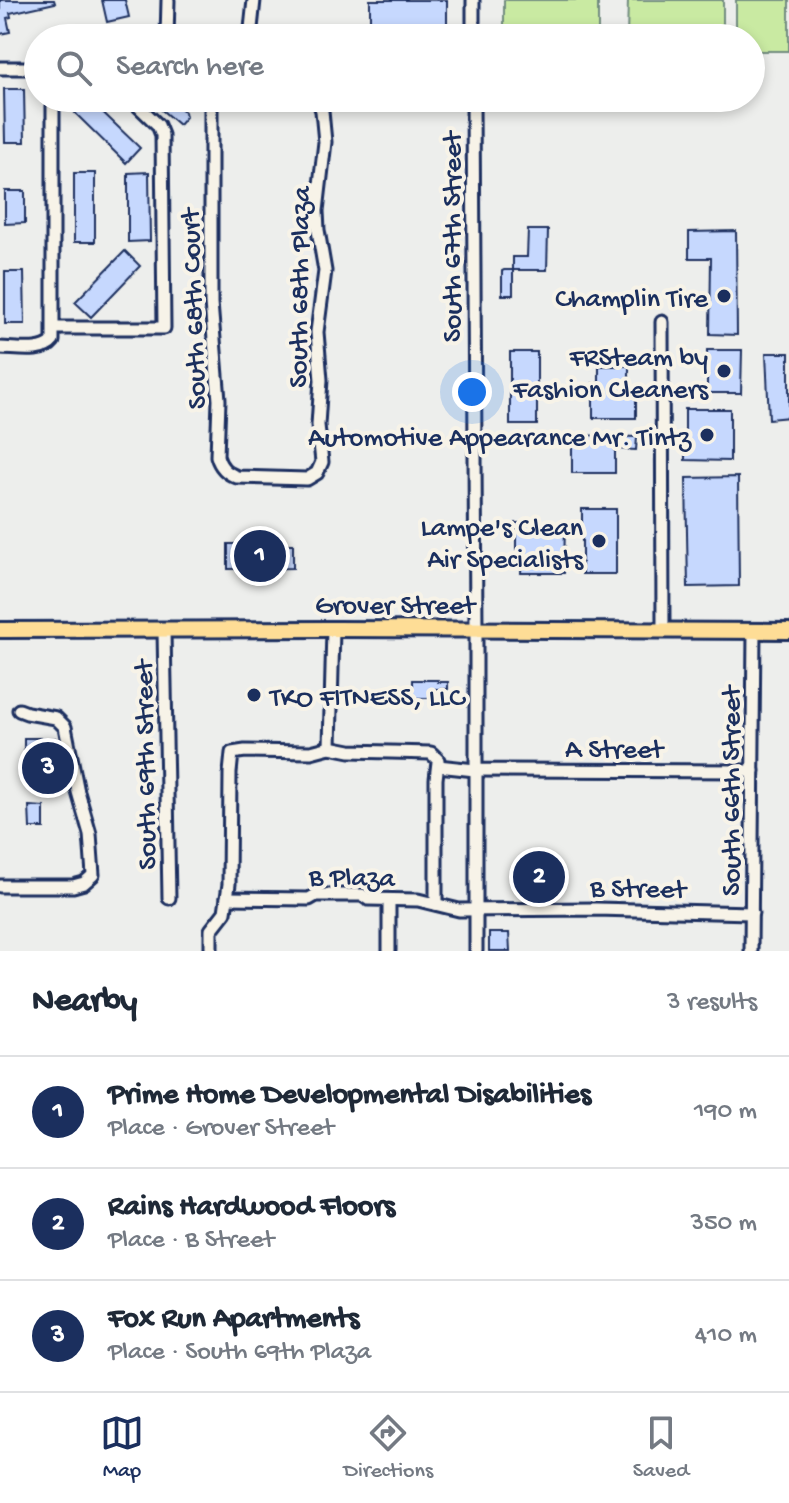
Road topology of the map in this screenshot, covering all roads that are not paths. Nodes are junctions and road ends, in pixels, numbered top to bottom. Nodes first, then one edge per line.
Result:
1 (168, 0) edge
2 (254, 0) edge
3 (473, 0) edge
4 (167, 24) edge
5 (251, 24) edge
6 (473, 24) edge
7 (0, 68) edge
8 (24, 68) edge
9 (53, 112) edge
10 (145, 112) edge
11 (211, 112) edge
12 (322, 112) edge
13 (473, 112) edge
14 (662, 322) dead end
15 (54, 328) junction
16 (0, 348) edge
17 (268, 477) joint
18 (333, 629) junction
19 (0, 630) edge
20 (476, 630) junction
21 (663, 630) junction
22 (164, 631) junction
23 (754, 631) junction
24 (789, 631) edge
25 (19, 710) dead end
26 (330, 747) junction
27 (438, 766) junction
28 (475, 770) junction
29 (753, 771) junction
30 (0, 886) edge
31 (169, 898) dead end
32 (227, 898) junction
33 (389, 900) junction
34 (436, 904) junction
35 (475, 910) junction
36 (752, 913) junction
37 (211, 951) edge
38 (389, 951) edge
39 (476, 951) edge
40 (751, 951) edge

1 - 4 street
2 - 5 street
3 - 6 street
7 - 8 street
9 - 15 street
10 - 15 street
11 - 17 street, South 68th Court
12 - 17 street, South 68th Plaza
13 - 20 street, South 67th Street
14 - 21 street
15 - 16 street
18 - 20 main road, Grover Street
18 - 22 main road, Grover Street
18 - 26 street
19 - 22 main road, Grover Street
20 - 21 main road, Grover Street
20 - 28 street, South 67th Street
21 - 23 main road, Grover Street
22 - 31 street, South 69th Street
23 - 24 main road, Grover Street
23 - 29 street, South 66th Street
25 - 30 street
26 - 27 street, A Street
26 - 32 street
27 - 28 street, A Street
27 - 34 street
28 - 29 street, A Street
28 - 35 street, South 67th Street
29 - 36 street, South 66th Street
32 - 33 street, B Plaza
32 - 37 street
33 - 34 street, B Plaza
33 - 38 street
34 - 35 street, B Plaza
35 - 36 street, B Street
35 - 39 street, South 67th Street
36 - 40 street, South 66th Street

